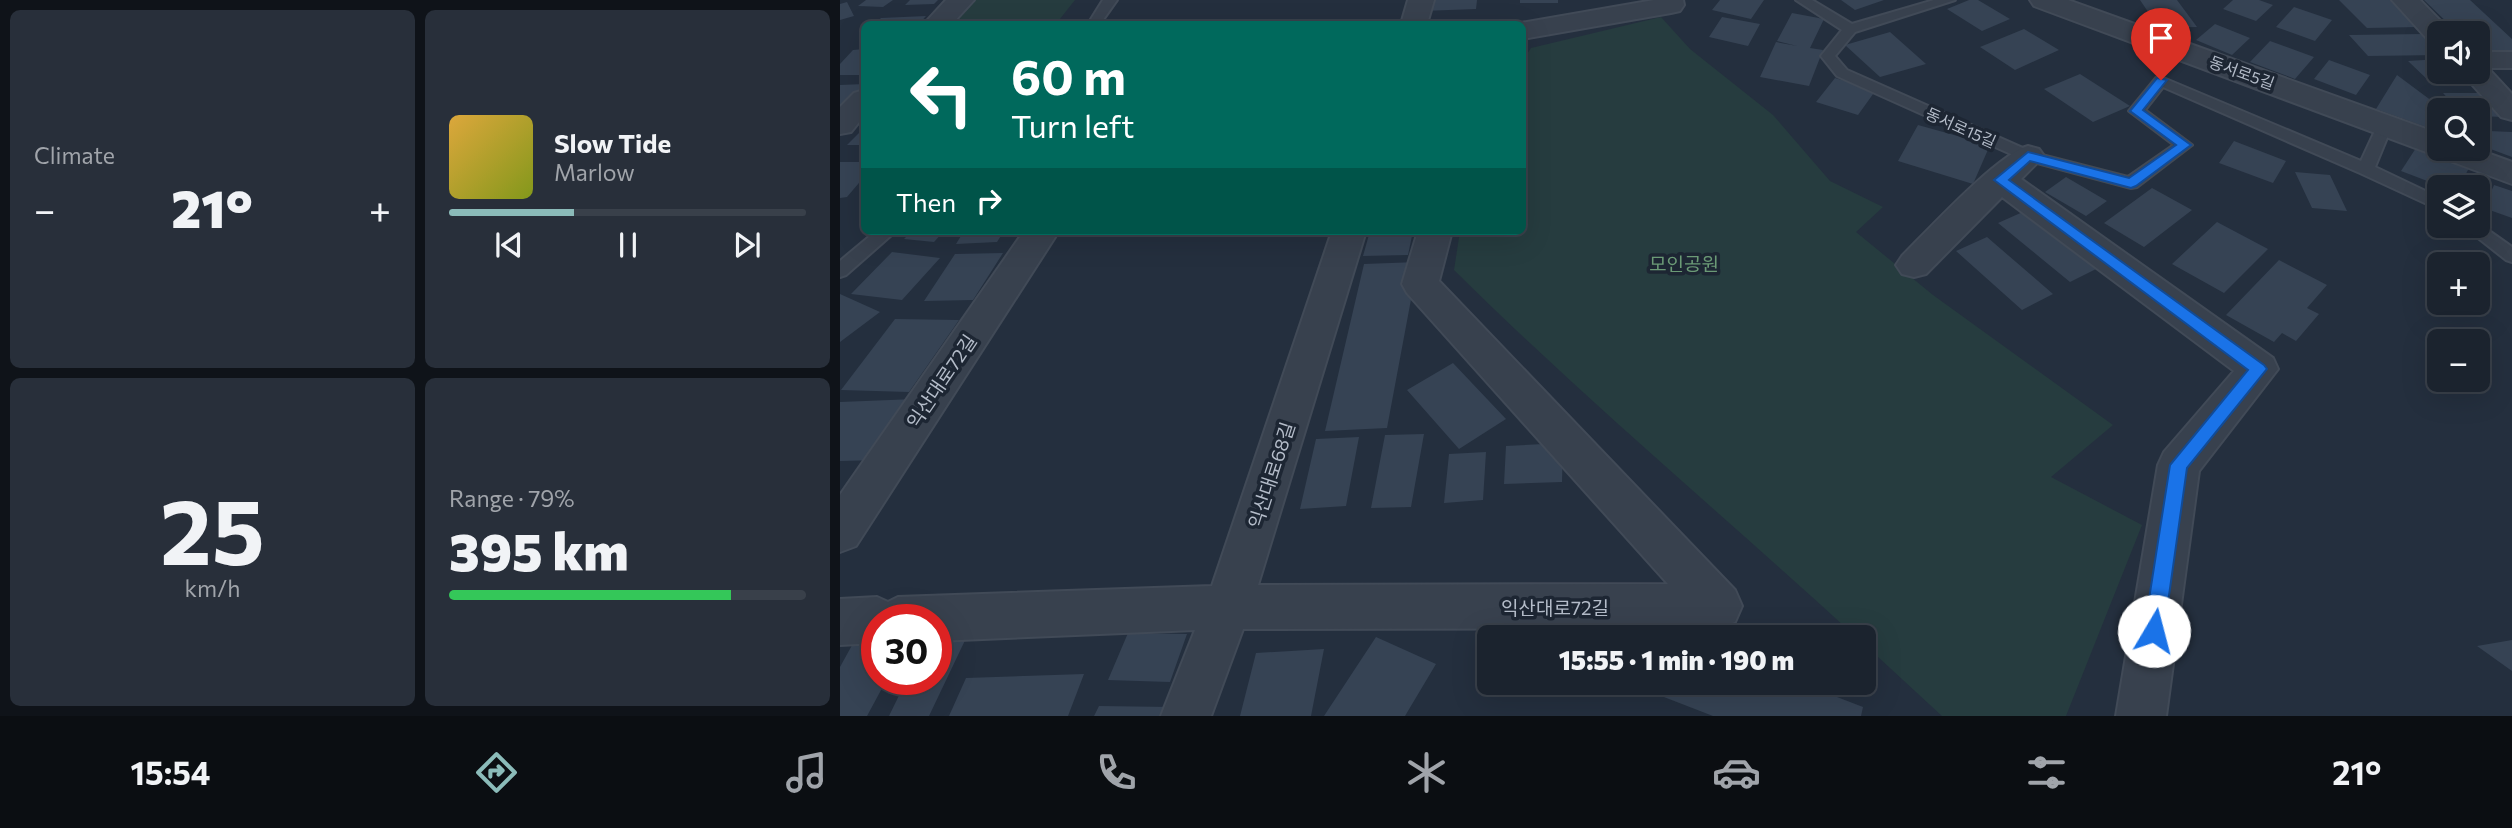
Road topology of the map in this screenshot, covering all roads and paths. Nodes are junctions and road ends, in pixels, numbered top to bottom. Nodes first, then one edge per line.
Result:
1 (961, 0) edge
2 (1111, 0) edge
3 (1422, 0) edge
4 (1670, 0) edge
5 (1803, 0) edge
6 (1948, 0) edge
7 (2043, 0) edge
8 (2405, 0) edge
9 (940, 21) edge
10 (1096, 21) edge
11 (1415, 21) edge
12 (2427, 23) edge
13 (1850, 29) junction
14 (1526, 31) edge
15 (2490, 60) edge
16 (2512, 60) edge
17 (2486, 84) edge
18 (861, 102) edge
19 (2512, 111) edge
20 (2385, 123) junction
21 (840, 125) edge
22 (2427, 140) edge
23 (2479, 161) edge
24 (2014, 168) junction
25 (2367, 169) junction
26 (2512, 174) edge
27 (2427, 199) edge
28 (882, 235) edge
29 (1039, 235) edge
30 (1348, 235) edge
31 (1434, 235) edge
32 (2487, 238) edge
33 (2512, 257) edge
34 (1914, 265) dead end
35 (840, 271) edge
36 (853, 490) edge
37 (840, 532) edge
38 (1228, 607) junction
39 (952, 618) edge
40 (861, 621) edge
41 (840, 622) edge
42 (1186, 716) edge
43 (2141, 716) edge

1 - 9 street
2 - 10 lane
3 - 11 street
4 - 14 street
5 - 13 lane
6 - 13 lane
7 - 20 street, 동서로5길
8 - 12 street
13 - 24 lane, 동서로15길
15 - 16 street
17 - 19 street
18 - 21 street
20 - 22 street, 동서로5길
20 - 25 lane
23 - 26 street
24 - 25 lane, 동서로15길
24 - 34 street
24 - 43 street
25 - 27 lane, 동서로15길
28 - 35 lane
29 - 36 street, 익산대로72길
30 - 38 street, 익산대로68길
31 - 38 street, 익산대로72길
32 - 33 lane
36 - 37 street, 익산대로72길
38 - 39 street, 익산대로72길
38 - 42 street, 익산대로68길
40 - 41 street

